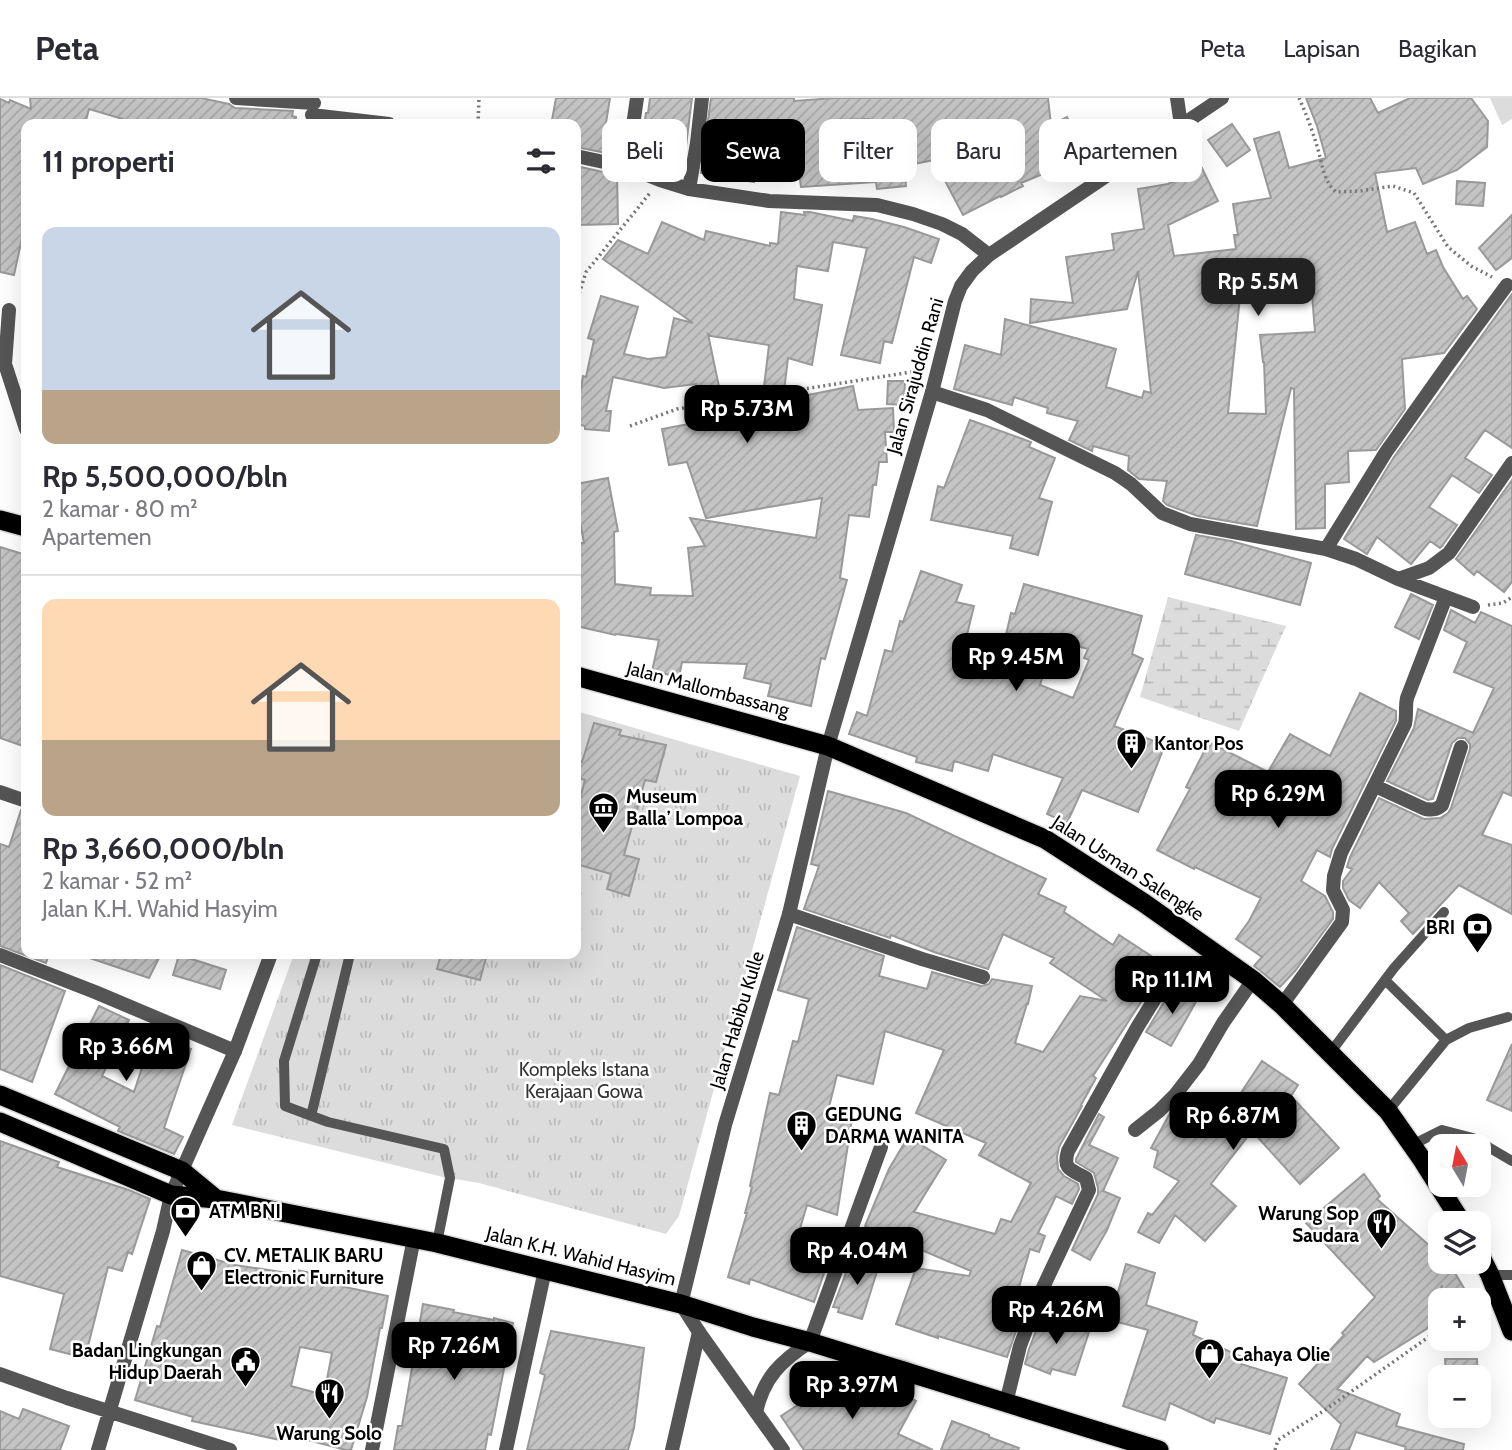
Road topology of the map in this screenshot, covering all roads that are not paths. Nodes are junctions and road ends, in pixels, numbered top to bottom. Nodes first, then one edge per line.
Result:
1 (236, 98) edge
2 (636, 98) edge
3 (702, 98) edge
4 (1177, 98) edge
5 (1222, 98) edge
6 (313, 110) edge
7 (361, 119) edge
8 (633, 119) edge
9 (1180, 119) edge
10 (1190, 119) edge
11 (581, 157) edge
12 (602, 162) edge
13 (667, 182) edge
14 (1097, 182) edge
15 (689, 188) junction
16 (989, 255) junction
17 (1507, 285) road end
18 (9, 310) dead end
19 (2, 366) edge
20 (932, 392) junction
21 (21, 416) edge
22 (1512, 463) edge
23 (0, 520) edge
24 (21, 526) edge
25 (1326, 549) junction
26 (1398, 579) junction
27 (1446, 597) junction
28 (1474, 607) road end
29 (581, 677) edge
30 (828, 746) junction
31 (1461, 747) dead end
32 (1375, 786) junction
33 (0, 792) edge
34 (21, 799) edge
35 (1444, 912) dead end
36 (789, 914) junction
37 (0, 955) edge
38 (269, 959) edge
39 (315, 959) edge
40 (349, 959) edge
41 (984, 977) dead end
42 (1253, 980) junction
43 (1385, 980) junction
44 (1164, 984) dead end
45 (1282, 1005) junction
46 (1508, 1017) dead end
47 (1446, 1040) junction
48 (235, 1051) junction
49 (1330, 1053) junction
50 (0, 1095) edge
51 (1388, 1111) junction
52 (311, 1116) junction
53 (0, 1122) edge
54 (1135, 1130) dead end
55 (1412, 1145) junction
56 (881, 1147) dead end
57 (1512, 1161) edge
58 (181, 1171) junction
59 (171, 1195) junction
60 (216, 1199) junction
61 (1454, 1211) edge
62 (414, 1238) junction
63 (438, 1243) junction
64 (545, 1270) junction
65 (1490, 1275) joint
66 (1512, 1275) edge
67 (681, 1304) junction
68 (1512, 1331) edge
69 (699, 1332) junction
70 (810, 1342) junction
71 (0, 1374) edge
72 (1006, 1403) junction
73 (109, 1412) junction
74 (756, 1412) junction
75 (98, 1450) edge
76 (230, 1450) edge
77 (372, 1450) edge
78 (506, 1450) edge
79 (672, 1450) edge
80 (783, 1450) edge
81 (1159, 1450) edge

1 - 6 street
2 - 8 street
3 - 15 street
4 - 9 street
5 - 10 street, Jalan Sirajuddin Rani
6 - 7 street
11 - 12 street
13 - 15 street
14 - 16 street, Jalan Sirajuddin Rani
15 - 16 street
16 - 20 street, Jalan Sirajuddin Rani
17 - 25 street
18 - 19 street
19 - 21 street
20 - 25 street
20 - 30 street, Jalan Sirajuddin Rani
22 - 26 street
23 - 24 highway
25 - 26 street
26 - 27 street
27 - 28 street
27 - 32 street
29 - 30 highway, Jalan Mallombassang
30 - 36 street, Jalan Habibu Kulle
30 - 42 highway, Jalan Usman Salengke
31 - 32 street
32 - 45 street
33 - 34 street
35 - 43 lane
36 - 41 street
36 - 67 street, Jalan Habibu Kulle
37 - 48 street
38 - 48 street
39 - 52 lane
40 - 52 lane
42 - 45 highway, Jalan Usman Salengke
42 - 54 street
43 - 47 lane
43 - 49 lane
44 - 72 street
45 - 49 highway, Jalan Usman Salengke
46 - 47 lane
47 - 51 lane
48 - 58 street
49 - 51 highway, Jalan Usman Salengke
50 - 58 highway, Jalan K.H. Wahid Hasyim
51 - 55 highway, Jalan Usman Salengke
52 - 63 lane
53 - 59 highway
55 - 57 lane
55 - 61 highway, Jalan Usman Salengke
56 - 70 street
58 - 59 street
58 - 60 highway, Jalan K.H. Wahid Hasyim
59 - 60 highway
59 - 73 street
60 - 62 highway, Jalan K.H. Wahid Hasyim
62 - 63 highway, Jalan K.H. Wahid Hasyim
62 - 77 street
63 - 64 highway, Jalan K.H. Wahid Hasyim
64 - 67 highway, Jalan K.H. Wahid Hasyim
64 - 78 street
65 - 66 lane
65 - 68 highway
67 - 69 street
67 - 70 highway, Jalan K.H. Wahid Hasyim
69 - 74 street
69 - 79 street
70 - 72 highway, Jalan K.H. Wahid Hasyim
70 - 74 street
71 - 73 street
72 - 81 highway, Jalan K.H. Wahid Hasyim
73 - 75 street
73 - 76 street
74 - 80 street

